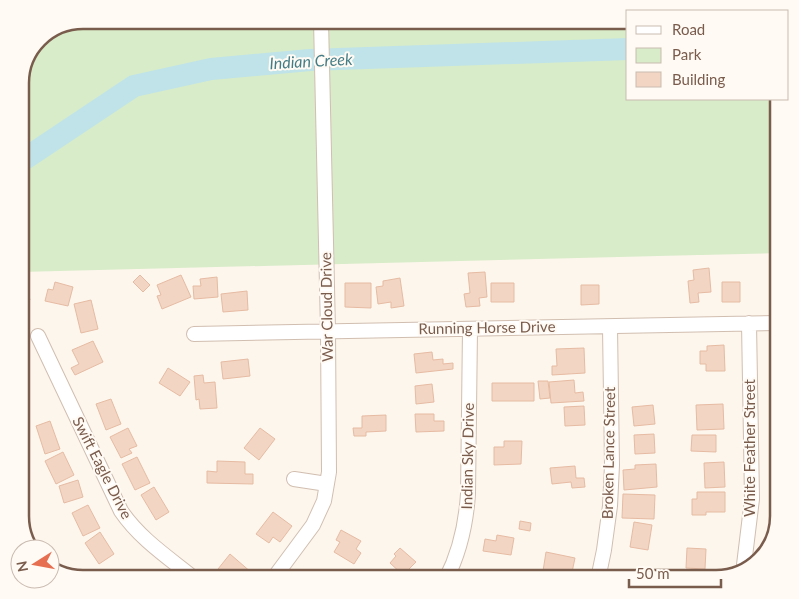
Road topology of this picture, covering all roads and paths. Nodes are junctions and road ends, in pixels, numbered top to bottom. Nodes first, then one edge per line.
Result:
1 (321, 29) edge
2 (749, 323) junction
3 (770, 323) edge
4 (610, 326) junction
5 (470, 329) junction
6 (328, 331) junction
7 (194, 334) dead end
8 (38, 336) dead end
9 (294, 479) dead end
10 (327, 484) junction
11 (744, 562) edge
12 (183, 570) edge
13 (280, 570) edge
14 (450, 570) edge
15 (600, 570) edge

1 - 6 street, War Cloud Drive
2 - 3 street, Running Horse Drive
2 - 4 street, Running Horse Drive
2 - 11 street, White Feather Street
4 - 5 street, Running Horse Drive
4 - 15 street, Broken Lance Street
5 - 6 street, Running Horse Drive
5 - 14 street, Indian Sky Drive
6 - 7 street, Running Horse Drive
6 - 10 street, War Cloud Drive
8 - 12 street, Swift Eagle Drive
9 - 10 street
10 - 13 street, War Cloud Drive

